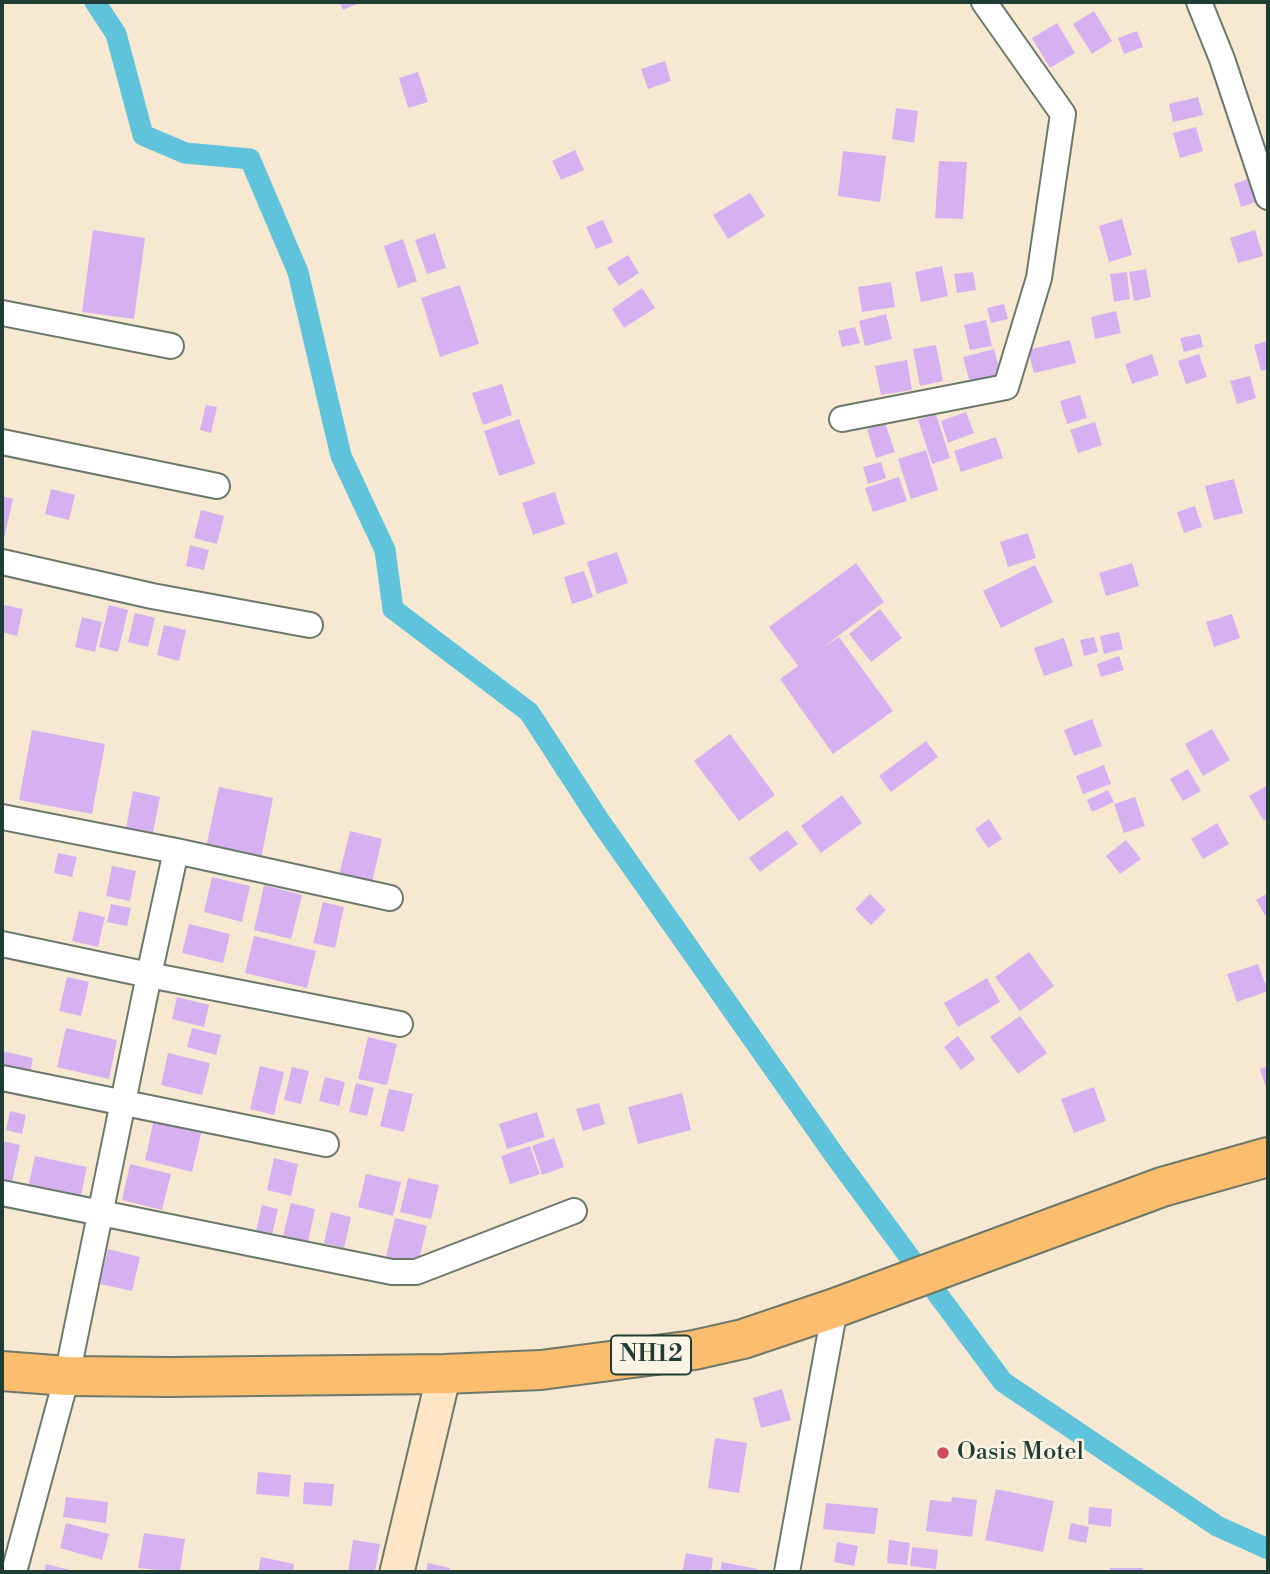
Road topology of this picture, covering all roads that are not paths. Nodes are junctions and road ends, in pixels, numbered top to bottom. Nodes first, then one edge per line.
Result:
1 (984, 2) edge
2 (1199, 2) edge
3 (1268, 197) edge
4 (2, 313) edge
5 (171, 346) dead end
6 (842, 419) dead end
7 (2, 442) edge
8 (217, 486) dead end
9 (2, 562) edge
10 (310, 625) dead end
11 (2, 817) edge
12 (176, 851) junction
13 (390, 898) dead end
14 (2, 944) edge
15 (149, 975) junction
16 (400, 1024) dead end
17 (2, 1078) edge
18 (123, 1102) junction
19 (326, 1144) dead end
20 (1268, 1157) edge
21 (2, 1193) edge
22 (574, 1211) dead end
23 (100, 1213) junction
24 (835, 1308) junction
25 (2, 1371) edge
26 (443, 1374) junction
27 (67, 1376) junction
28 (14, 1572) edge
29 (397, 1572) edge
30 (787, 1572) edge

1 - 6 street
2 - 3 street
4 - 5 street
7 - 8 street
9 - 10 street
11 - 12 street
12 - 13 street
12 - 15 street
14 - 15 street
15 - 16 street
15 - 18 street
17 - 18 street
18 - 19 street
18 - 23 street
20 - 24 highway, NH12
21 - 23 street
22 - 23 street
23 - 27 street
24 - 26 highway, NH12
24 - 30 street
25 - 27 highway, NH12
26 - 27 highway, NH12
26 - 29 street
27 - 28 street

